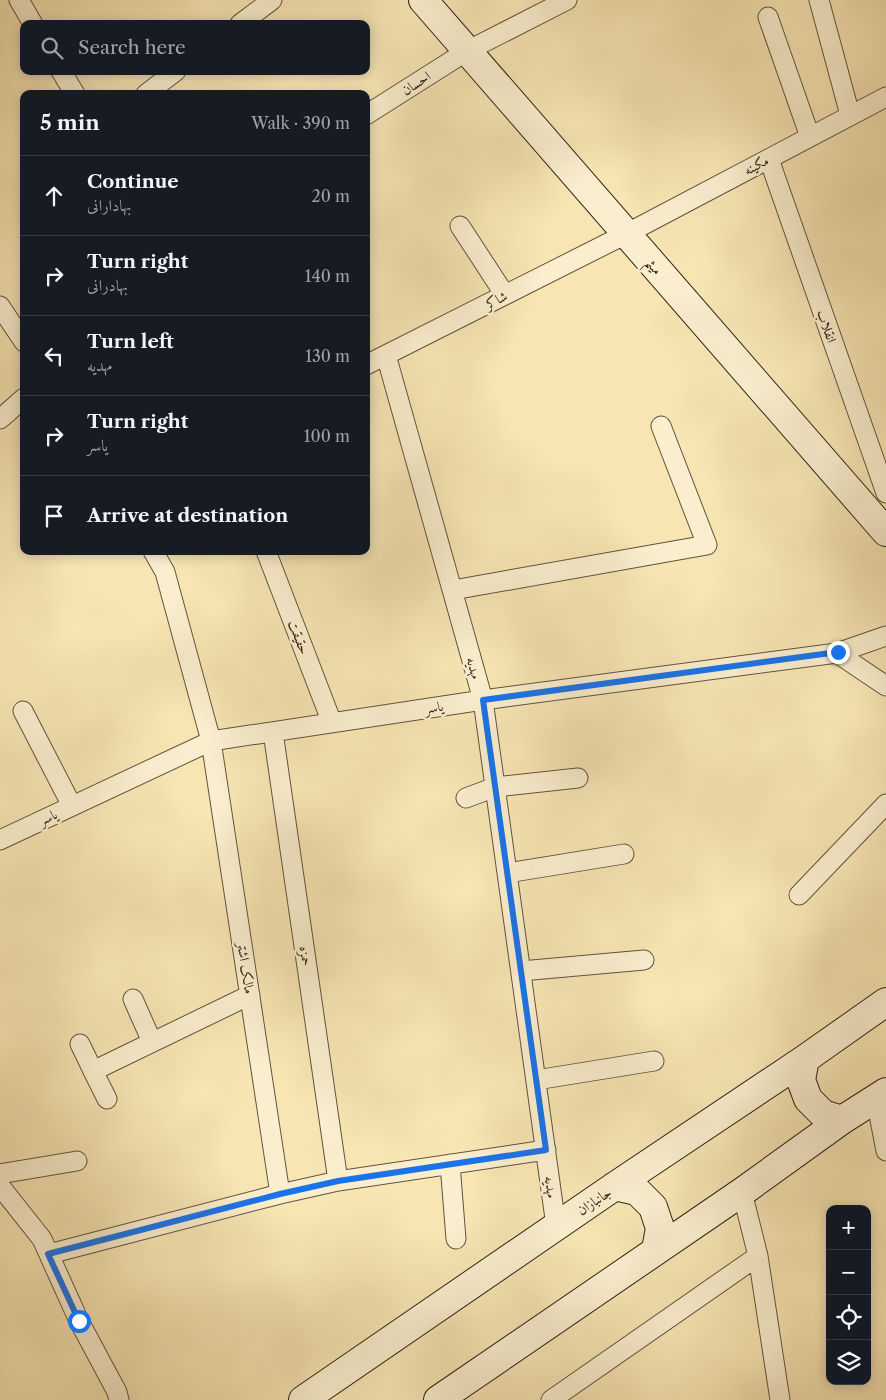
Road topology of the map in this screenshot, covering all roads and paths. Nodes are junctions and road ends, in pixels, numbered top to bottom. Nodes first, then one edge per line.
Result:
1 (19, 0) edge
2 (272, 0) edge
3 (422, 0) edge
4 (819, 0) edge
5 (563, 1) edge
6 (768, 17) dead end
7 (31, 20) edge
8 (245, 20) edge
9 (467, 51) junction
10 (63, 75) edge
11 (171, 75) edge
12 (72, 90) edge
13 (151, 90) edge
14 (886, 97) edge
15 (370, 112) edge
16 (850, 116) junction
17 (810, 137) junction
18 (769, 159) junction
19 (460, 226) dead end
20 (626, 234) junction
21 (505, 295) junction
22 (0, 306) edge
23 (20, 336) edge
24 (386, 355) junction
25 (370, 363) edge
26 (20, 402) edge
27 (0, 419) edge
28 (661, 426) dead end
29 (886, 493) edge
30 (886, 532) edge
31 (155, 555) edge
32 (268, 555) edge
33 (453, 590) junction
34 (886, 636) edge
35 (838, 652) junction
36 (886, 686) edge
37 (483, 700) junction
38 (24, 711) dead end
39 (332, 723) junction
40 (273, 732) junction
41 (211, 741) junction
42 (578, 778) dead end
43 (496, 787) junction
44 (466, 798) dead end
45 (886, 804) edge
46 (72, 806) junction
47 (0, 840) edge
48 (624, 854) dead end
49 (507, 873) junction
50 (799, 895) dead end
51 (644, 960) dead end
52 (521, 971) junction
53 (250, 995) junction
54 (133, 999) dead end
55 (886, 1002) edge
56 (152, 1042) junction
57 (80, 1044) dead end
58 (805, 1059) junction
59 (654, 1061) dead end
60 (93, 1071) junction
61 (536, 1080) junction
62 (881, 1095) edge
63 (107, 1099) dead end
64 (842, 1120) junction
65 (546, 1150) junction
66 (886, 1151) edge
67 (77, 1161) dead end
68 (450, 1164) junction
69 (0, 1174) edge
70 (338, 1181) junction
71 (0, 1186) edge
72 (615, 1186) junction
73 (742, 1192) junction
74 (280, 1194) junction
75 (556, 1226) junction
76 (456, 1239) dead end
77 (656, 1250) junction
78 (48, 1254) junction
79 (758, 1256) junction
80 (119, 1400) edge
81 (303, 1400) edge
82 (438, 1400) edge
83 (551, 1400) edge
84 (780, 1400) edge

1 - 7 street
2 - 8 street
3 - 9 main road, میثم
4 - 16 street
5 - 9 street, احسان
6 - 17 street
9 - 15 street, احسان
9 - 20 main road, میثم
10 - 12 street
11 - 13 street
14 - 16 street, مکینه
16 - 17 street, مکینه
17 - 18 street, مکینه
18 - 20 street, مکینه
18 - 29 street, انقلاب
19 - 21 street
20 - 21 street, شاکر
20 - 30 main road, میثم
21 - 24 street, شاکر
22 - 23 street
24 - 25 street, شاکر
24 - 33 street, مهدیه
26 - 27 street
28 - 33 street
31 - 41 street, مالک اشتر
32 - 39 street, حقیقت
33 - 37 street, مهدیه
34 - 35 street, یاسر
35 - 36 street
35 - 37 street, یاسر
37 - 39 street, یاسر
37 - 43 street, مهدیه
38 - 46 street
39 - 40 street, یاسر
40 - 41 street, یاسر
40 - 70 street, حمزه
41 - 46 street, یاسر
41 - 53 street, مالک اشتر
42 - 43 street
43 - 44 street
43 - 49 street, مهدیه
45 - 50 street
46 - 47 street, یاسر
48 - 49 street
49 - 52 street, مهدیه
51 - 52 street
52 - 61 street, مهدیه
53 - 56 street
53 - 74 street, مالک اشتر
54 - 56 street
55 - 58 main road, جانبازان
56 - 60 street
57 - 60 street
58 - 64 main road
58 - 72 main road, جانبازان
59 - 61 street
60 - 63 street
61 - 65 street, مهدیه
62 - 64 main road
62 - 66 street
64 - 73 main road
65 - 68 street
65 - 75 street, مهدیه
67 - 69 street
68 - 70 street
68 - 76 street
70 - 74 street
71 - 78 street
72 - 75 main road, جانبازان
72 - 77 main road
73 - 77 main road
73 - 79 street
74 - 78 street
75 - 81 main road, جانبازان
77 - 82 main road
78 - 80 street
79 - 83 street
79 - 84 street

